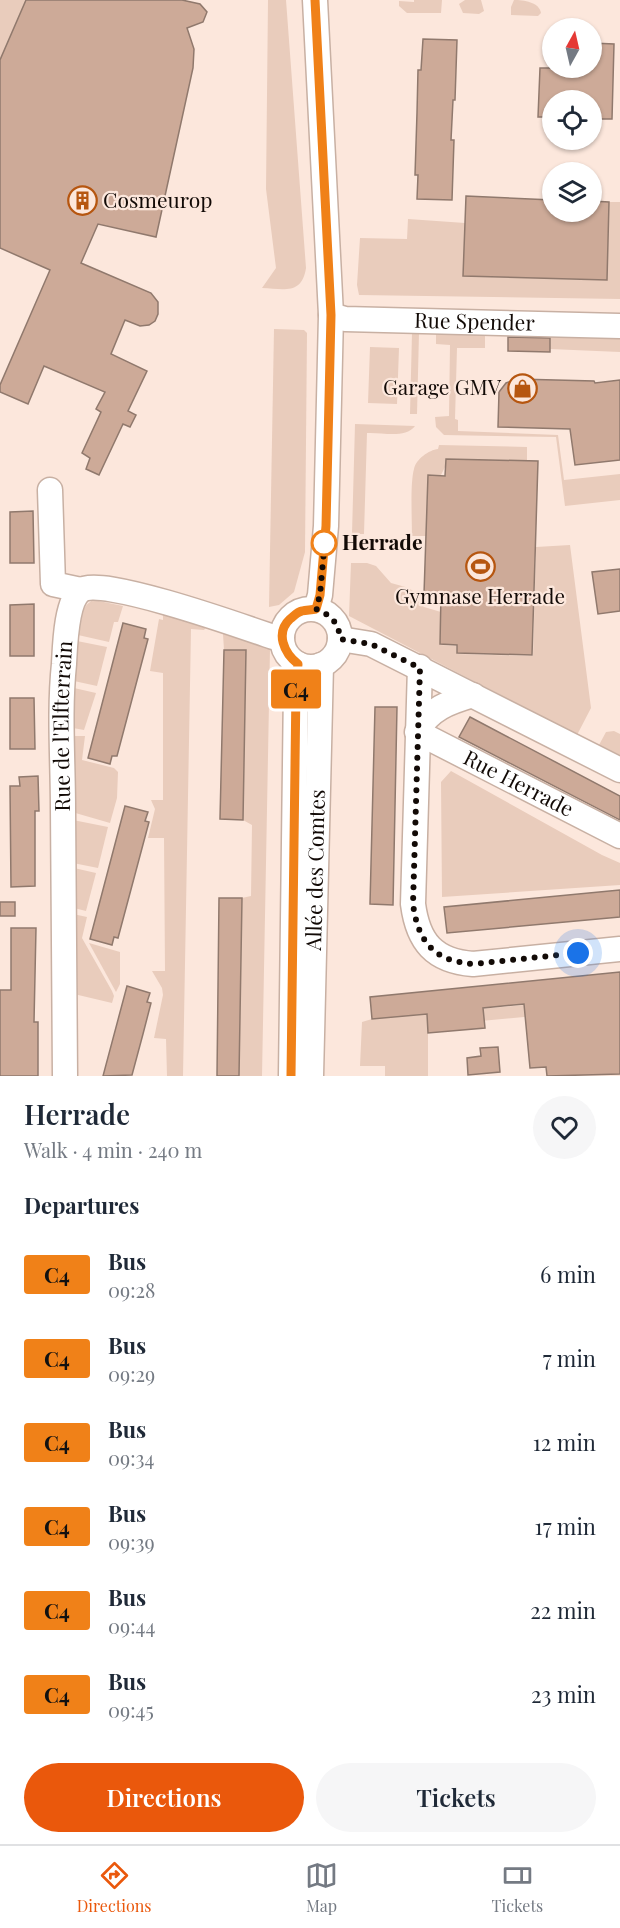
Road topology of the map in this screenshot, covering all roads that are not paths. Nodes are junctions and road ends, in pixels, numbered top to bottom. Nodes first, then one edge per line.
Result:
1 (315, 0) edge
2 (331, 315) junction
3 (620, 326) edge
4 (50, 490) dead end
5 (81, 590) junction
6 (316, 609) junction
7 (282, 638) junction
8 (340, 639) junction
9 (309, 665) junction
10 (420, 668) junction
11 (473, 695) junction
12 (417, 732) junction
13 (620, 770) edge
14 (620, 836) edge
15 (620, 949) edge
16 (65, 1076) edge
17 (291, 1076) edge
18 (311, 1076) edge

1 - 2 street
2 - 3 street, Rue Spender
2 - 6 street
4 - 5 street
5 - 7 street
5 - 16 street, Rue de l'Elfterrain
6 - 7 street
6 - 8 street
7 - 9 street
8 - 9 street
8 - 10 street
9 - 17 street, Allée des Comtes
9 - 18 street, Allée des Comtes
10 - 11 street
10 - 12 street
11 - 12 street
11 - 13 street
12 - 14 street, Rue Herrade
12 - 15 street

